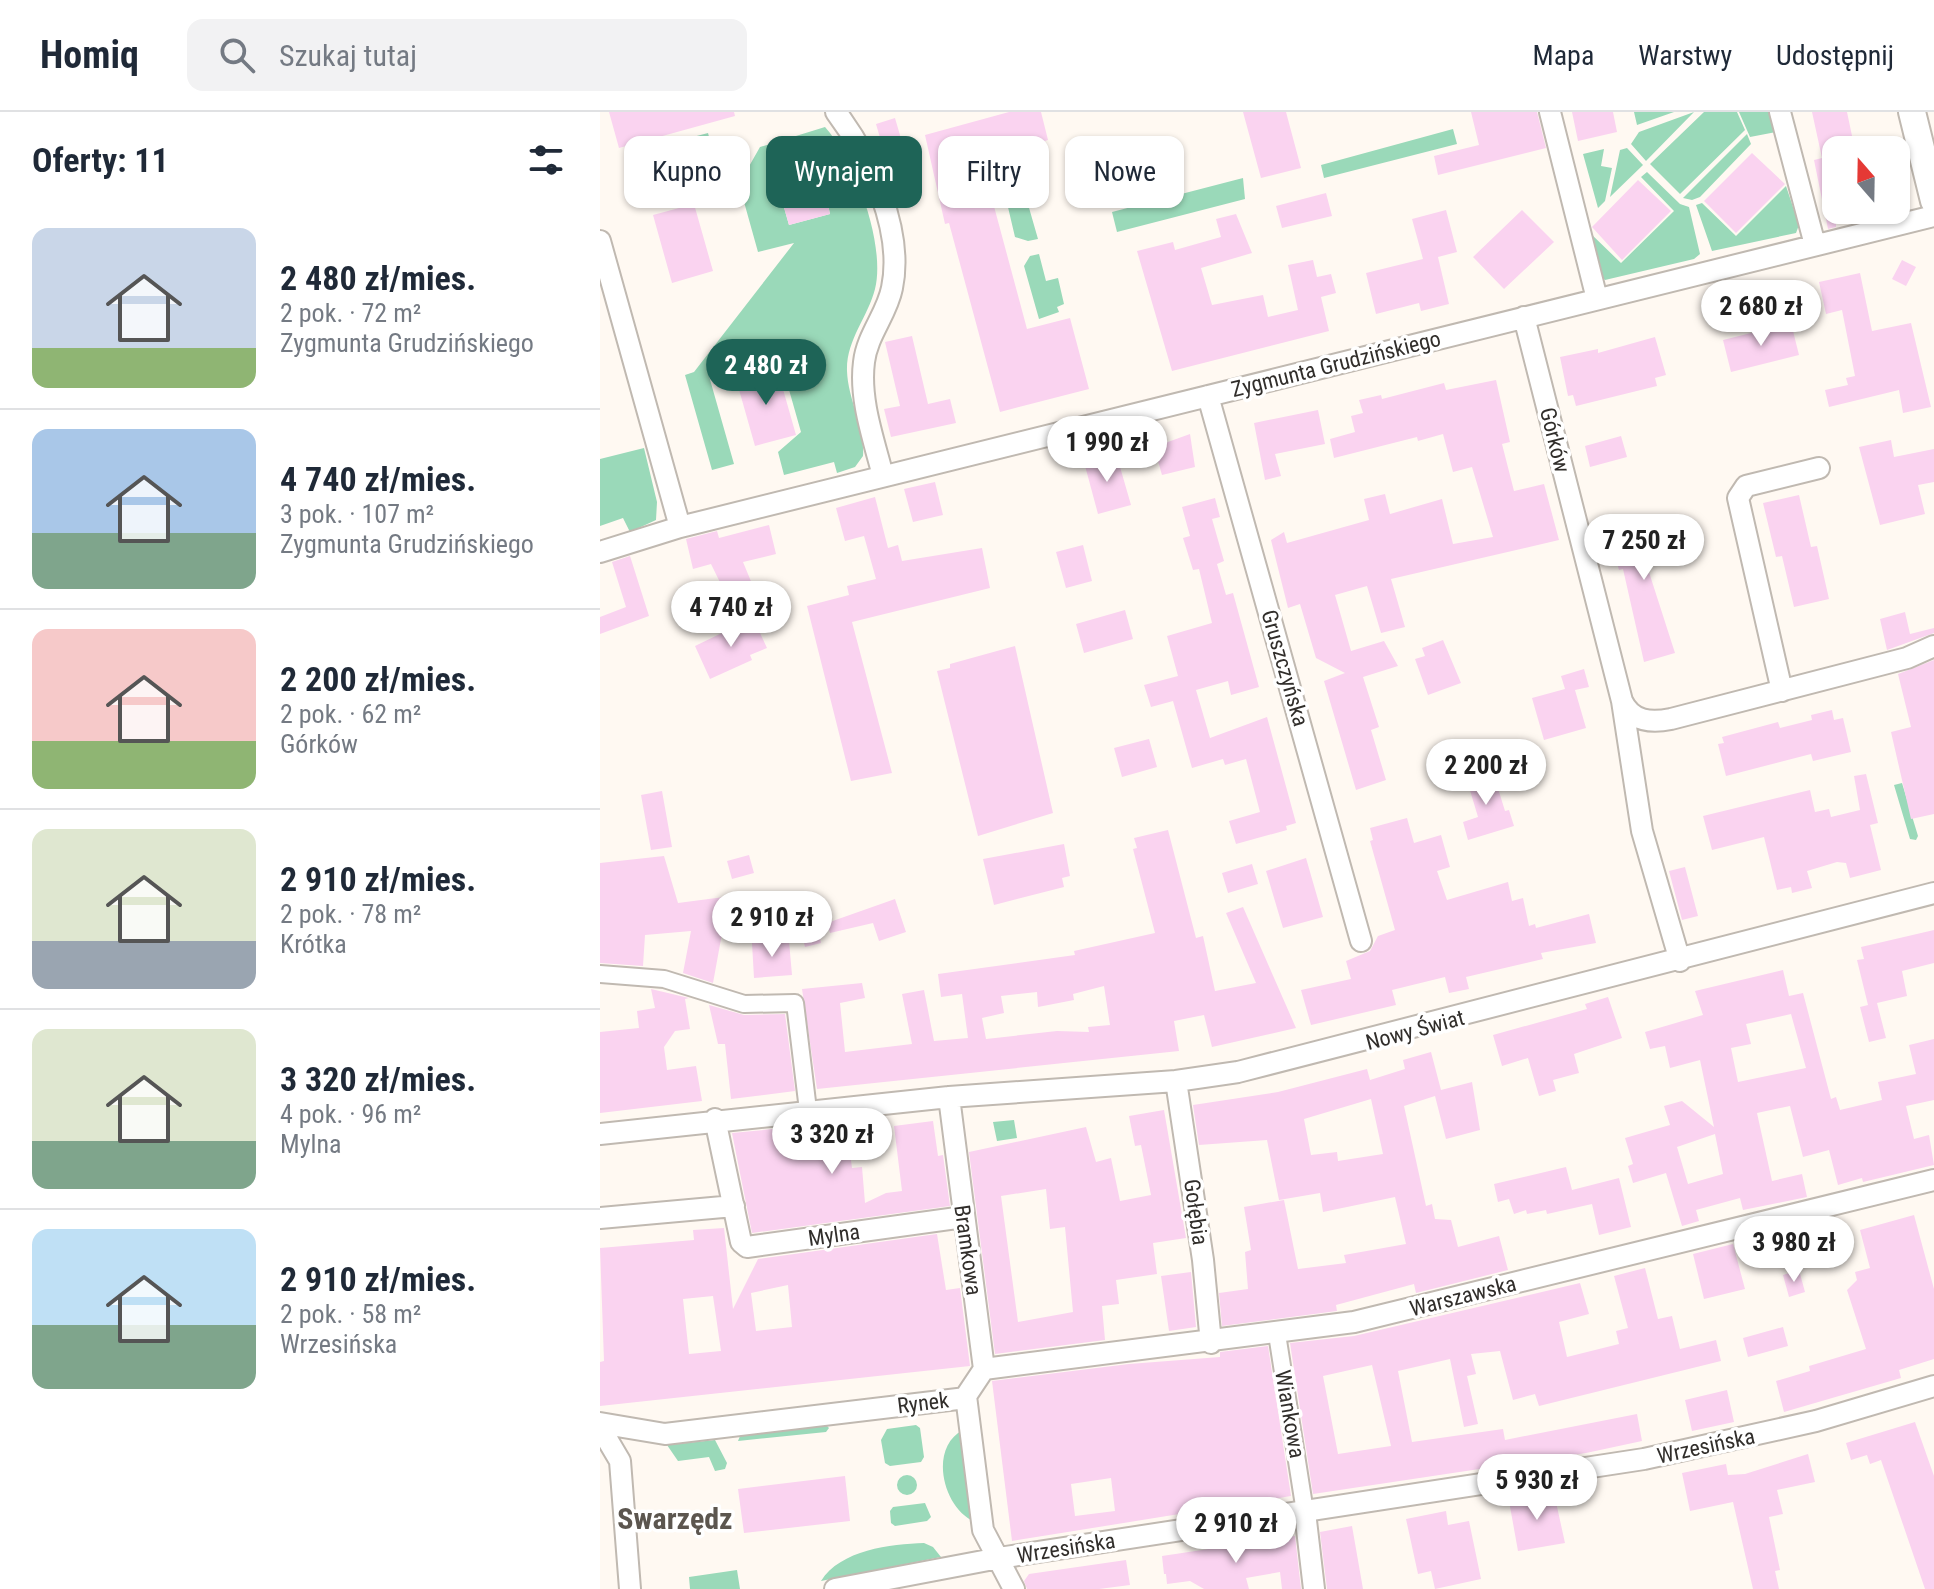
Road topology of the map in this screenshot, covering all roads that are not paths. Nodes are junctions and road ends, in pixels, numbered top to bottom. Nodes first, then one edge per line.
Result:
1 (836, 112) edge
2 (1550, 112) edge
3 (1780, 112) edge
4 (1912, 112) edge
5 (1934, 201) edge
6 (1934, 216) edge
7 (600, 241) edge
8 (1815, 245) junction
9 (1597, 299) junction
10 (1524, 317) junction
11 (1208, 396) junction
12 (1819, 468) dead end
13 (883, 476) junction
14 (680, 527) junction
15 (600, 552) edge
16 (1934, 646) edge
17 (1782, 691) junction
18 (1622, 701) junction
19 (1934, 893) edge
20 (1361, 941) dead end
21 (1680, 961) junction
22 (600, 974) edge
23 (1176, 1081) junction
24 (949, 1097) junction
25 (808, 1110) junction
26 (715, 1119) junction
27 (600, 1134) edge
28 (1934, 1180) edge
29 (734, 1206) junction
30 (964, 1217) junction
31 (600, 1218) edge
32 (1277, 1334) junction
33 (1211, 1343) junction
34 (984, 1369) junction
35 (1934, 1386) edge
36 (966, 1398) junction
37 (600, 1425) edge
38 (1305, 1512) junction
39 (999, 1558) junction
40 (630, 1589) edge
41 (835, 1589) edge
42 (1014, 1589) edge
43 (1314, 1589) edge

1 - 13 street
2 - 9 street
3 - 8 street
4 - 5 street
6 - 8 street, Zygmunta Grudzińskiego
7 - 14 street
8 - 9 street, Zygmunta Grudzińskiego
9 - 10 street, Zygmunta Grudzińskiego
10 - 11 street, Zygmunta Grudzińskiego
10 - 18 street, Górków
11 - 13 street, Zygmunta Grudzińskiego
11 - 20 street, Gruszczyńska
12 - 17 street
13 - 14 street, Zygmunta Grudzińskiego
14 - 15 street, Zygmunta Grudzińskiego
16 - 17 street
17 - 18 street
18 - 21 street, Górków
19 - 21 street, Nowy Świat
21 - 23 street, Nowy Świat
22 - 25 street
23 - 24 street, Nowy Świat
23 - 33 street, Gołębia
24 - 25 street, Nowy Świat
24 - 30 street, Bramkowa
25 - 26 street, Nowy Świat
26 - 27 street, Nowy Świat
26 - 29 street
28 - 32 street, Warszawska
29 - 30 street, Mylna
29 - 31 street
30 - 34 street, Bramkowa
32 - 33 street, Warszawska
32 - 38 street, Wiankowa
33 - 34 street, Warszawska
34 - 36 street
35 - 38 street, Wrzesińska
36 - 37 street, Rynek
36 - 39 street, Rynek
37 - 40 street, Rynek
38 - 39 street, Wrzesińska
38 - 43 street, Wiankowa
39 - 41 street
39 - 42 street, Rynek

